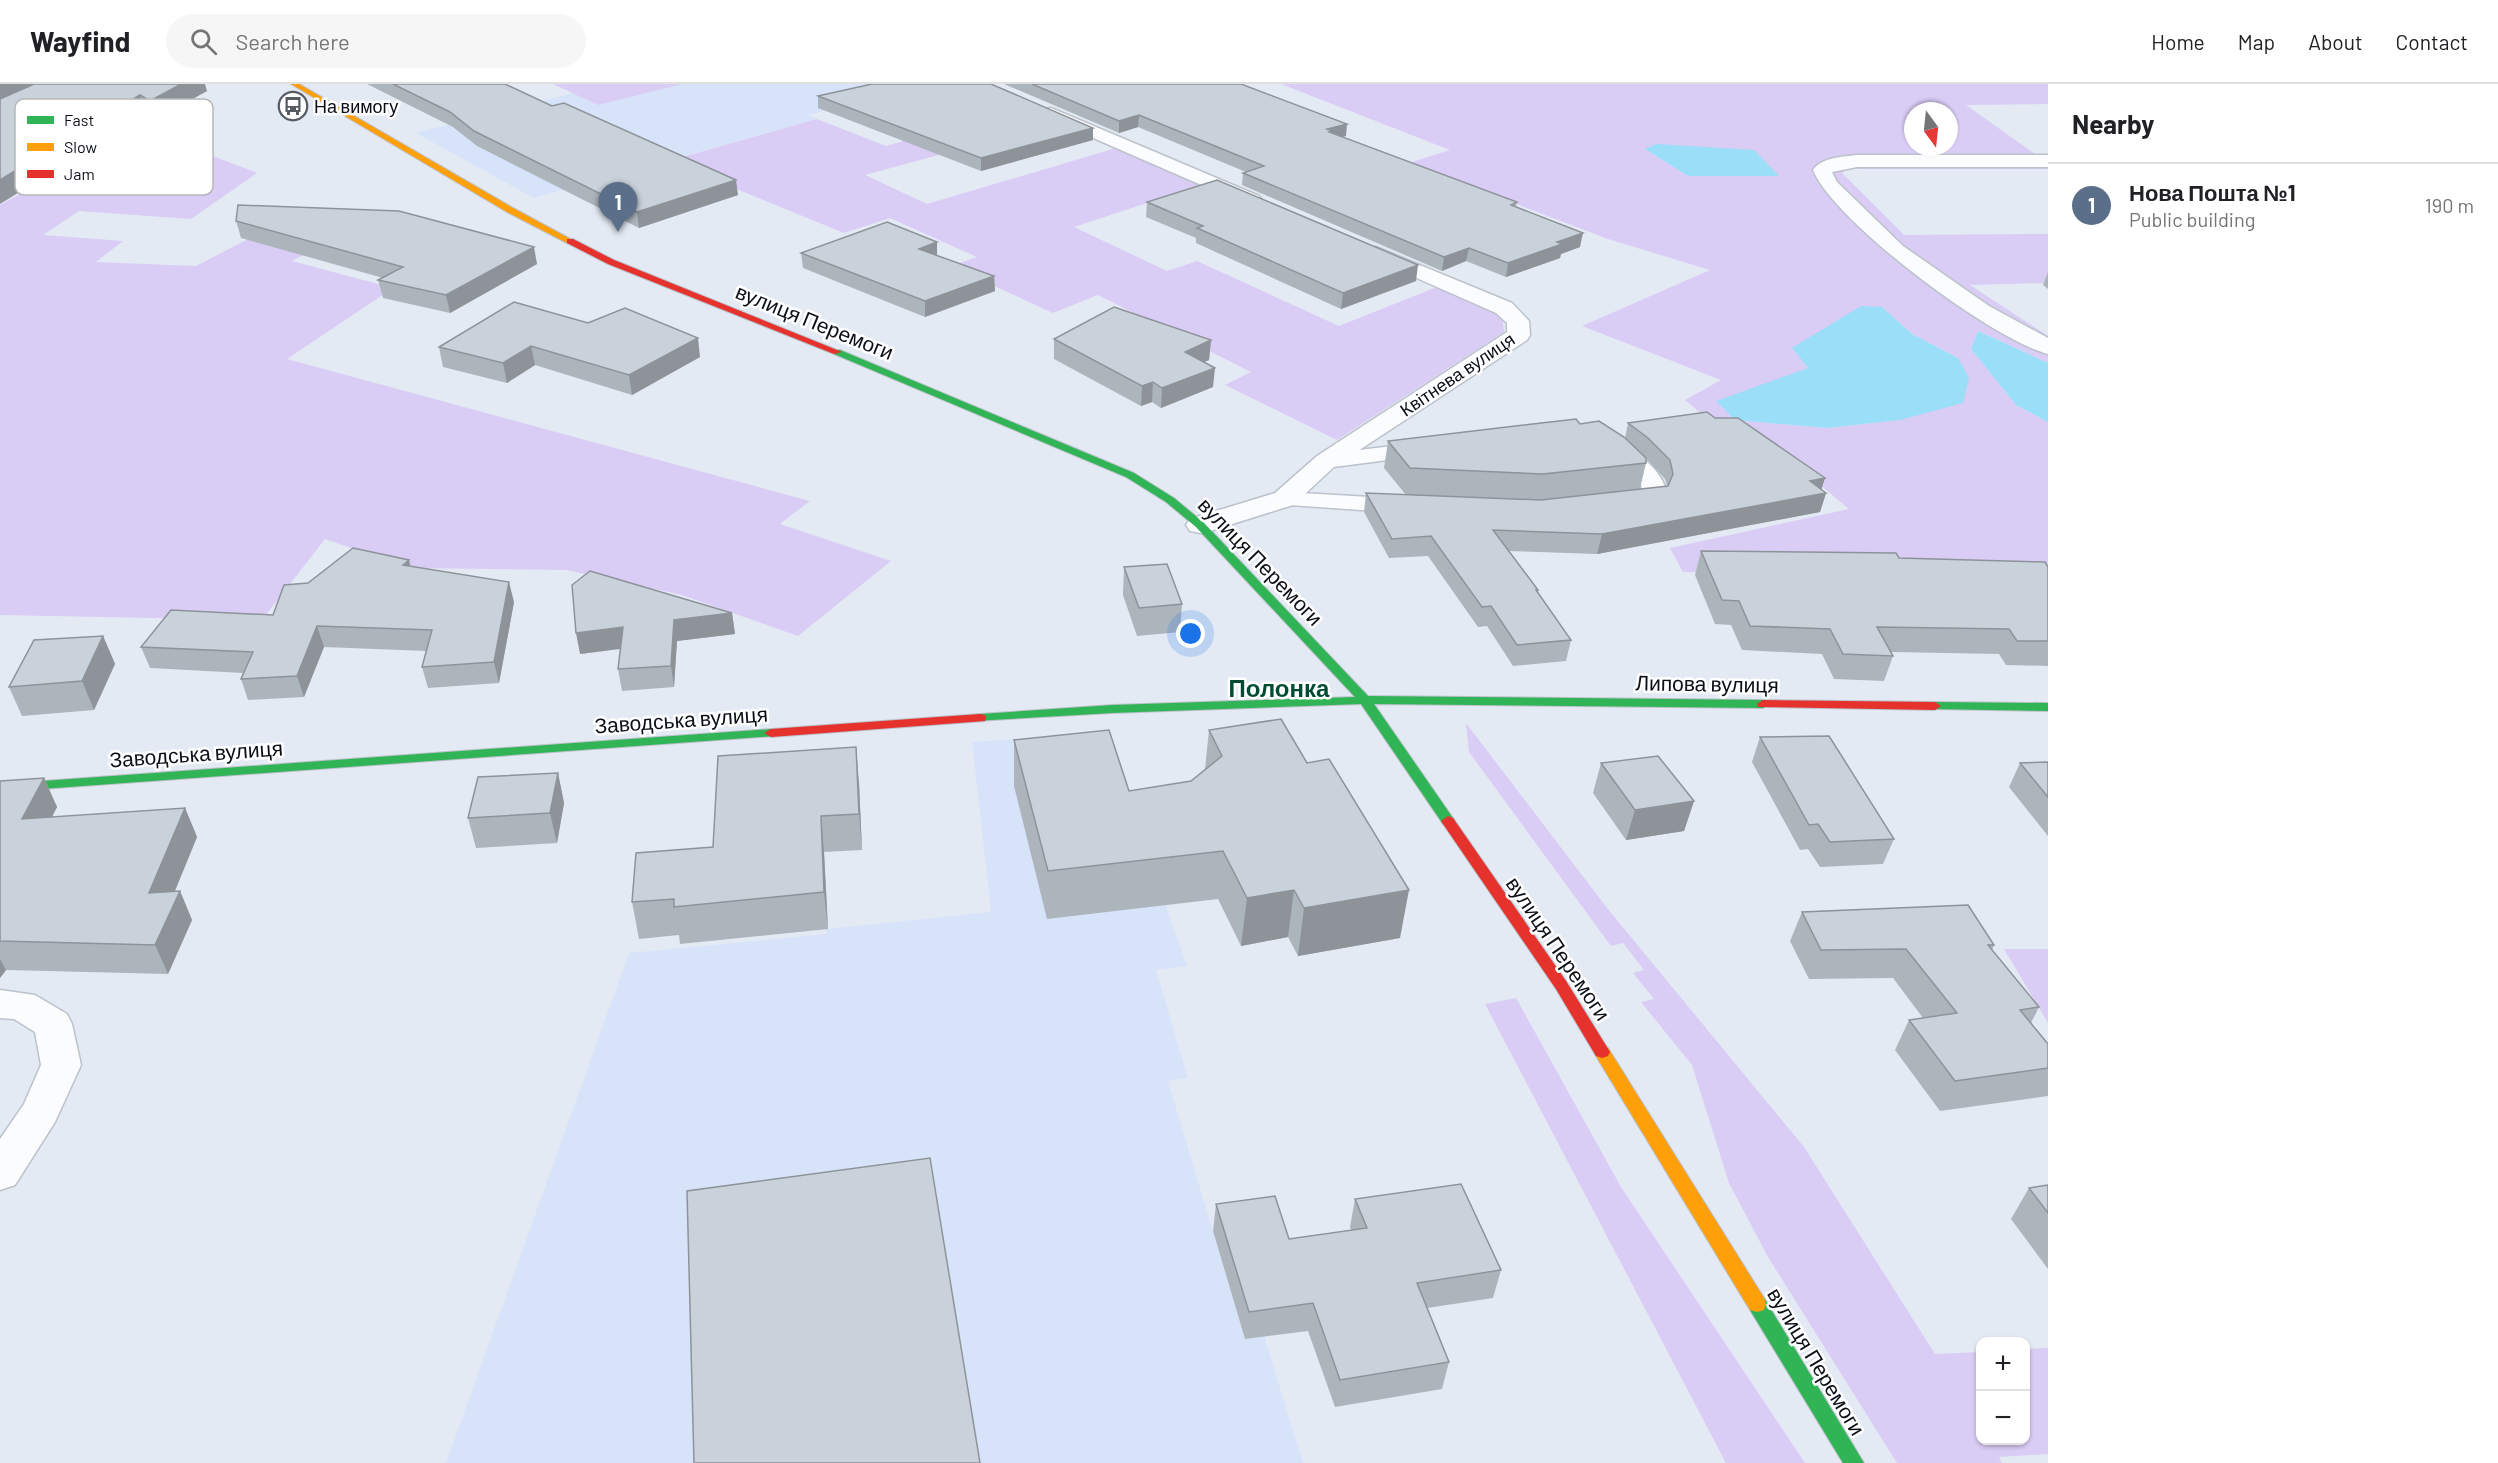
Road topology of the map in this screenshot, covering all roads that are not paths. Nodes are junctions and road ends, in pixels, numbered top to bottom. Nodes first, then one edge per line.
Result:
1 (294, 84) edge
2 (1036, 107) edge
3 (2048, 160) edge
4 (1276, 210) edge
5 (1352, 243) edge
6 (2048, 347) edge
7 (1593, 435) edge
8 (1444, 447) edge
9 (1326, 461) junction
10 (1284, 499) junction
11 (1607, 503) edge
12 (1423, 507) edge
13 (1200, 525) junction
14 (1365, 700) junction
15 (2048, 707) edge
16 (0, 788) edge
17 (0, 1004) edge
18 (0, 1173) edge
19 (1854, 1463) edge

1 - 13 main road, вулиця Перемоги
2 - 4 street
3 - 6 street
5 - 9 street, Квітнева вулиця
7 - 11 lane
8 - 9 lane
9 - 10 street, Квітнева вулиця
10 - 12 lane
10 - 13 street, Квітнева вулиця
13 - 14 main road, вулиця Перемоги
14 - 15 main road, Липова вулиця
14 - 16 main road, Заводська вулиця
14 - 19 main road, вулиця Перемоги
17 - 18 street

